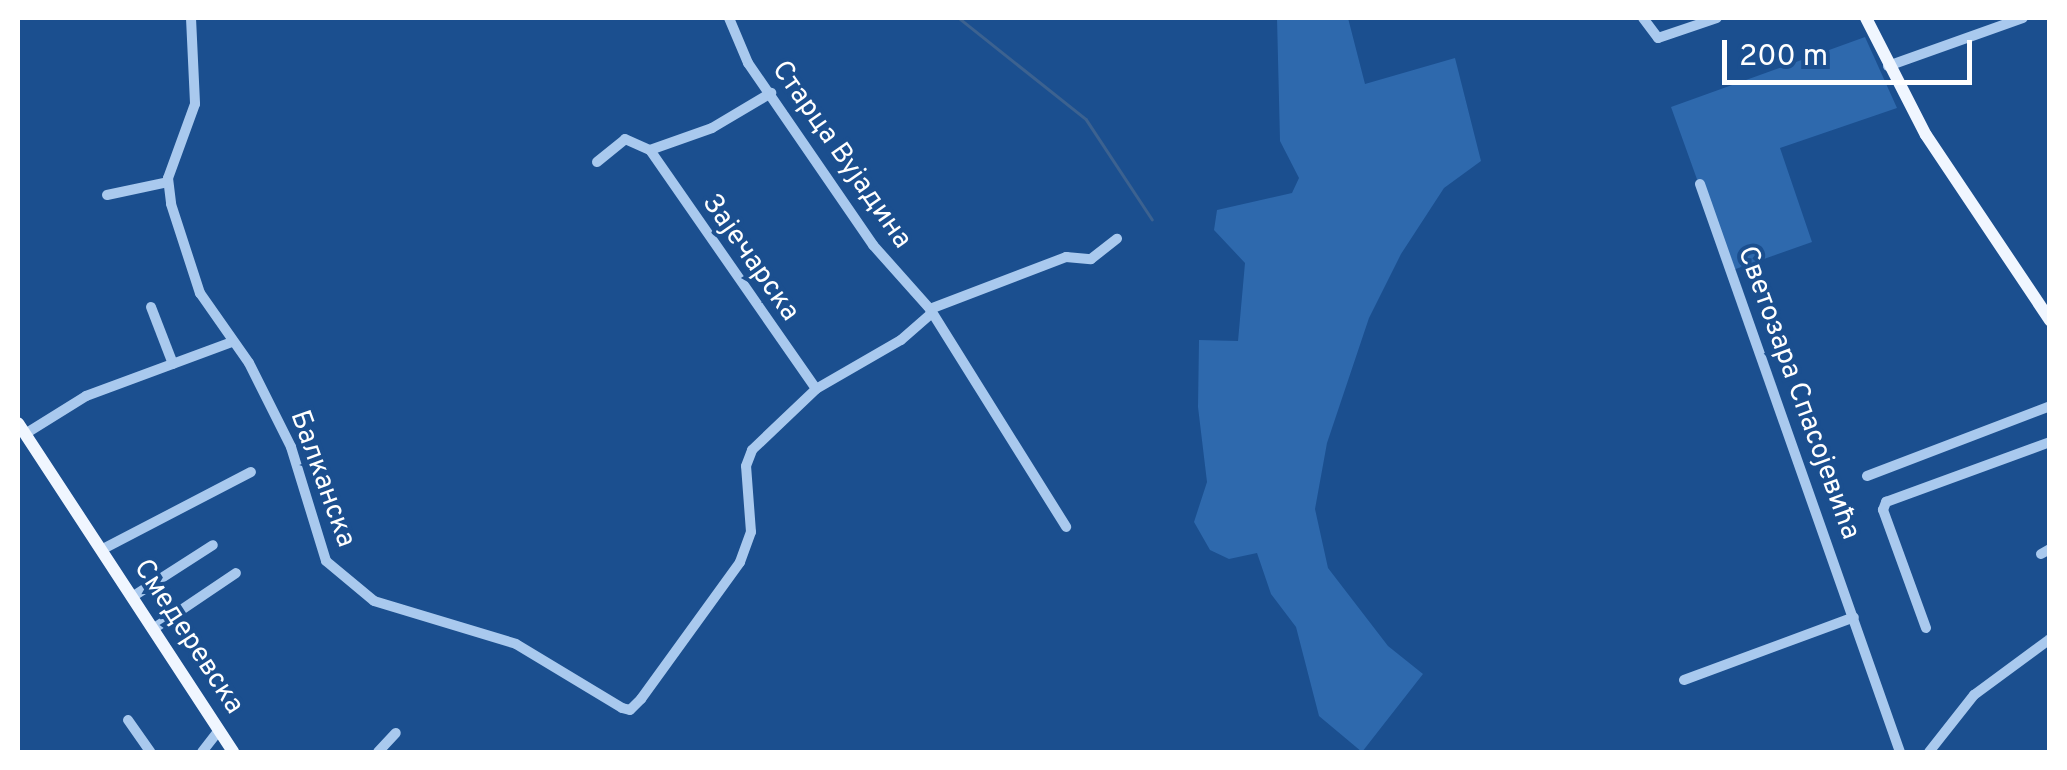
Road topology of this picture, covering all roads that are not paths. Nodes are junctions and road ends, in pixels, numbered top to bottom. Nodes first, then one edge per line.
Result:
1 (191, 18) edge
2 (729, 18) edge
3 (1644, 18) edge
4 (1717, 18) edge
5 (1866, 18) edge
6 (2023, 18) edge
7 (1888, 66) junction
8 (770, 94) junction
9 (650, 150) junction
10 (597, 162) dead end
11 (168, 182) junction
12 (1700, 184) dead end
13 (107, 195) dead end
14 (1117, 239) dead end
15 (151, 307) dead end
16 (931, 311) junction
17 (2050, 320) edge
18 (232, 342) junction
19 (173, 364) junction
20 (816, 389) junction
21 (2050, 406) edge
22 (20, 427) edge
23 (2050, 442) edge
24 (251, 472) dead end
25 (1868, 476) dead end
26 (1066, 528) dead end
27 (213, 545) dead end
28 (101, 550) junction
29 (236, 573) dead end
30 (132, 597) junction
31 (1854, 617) junction
32 (1926, 628) dead end
33 (153, 629) junction
34 (2050, 639) edge
35 (1684, 680) dead end
36 (128, 720) dead end
37 (220, 730) junction
38 (396, 733) dead end
39 (150, 752) edge
40 (202, 752) edge
41 (232, 752) edge
42 (378, 752) edge
43 (1900, 752) edge
44 (1929, 752) edge

1 - 11 street
2 - 8 street, Старца Вујадина
3 - 4 street
5 - 7 main road
6 - 7 street
7 - 17 main road
8 - 9 street
8 - 16 street, Старца Вујадина
9 - 10 street
9 - 20 street, Зајечарска
11 - 13 street
11 - 18 street, Балканска
12 - 31 street, Светозара Спасојевића
14 - 16 street
15 - 19 street
16 - 20 street
16 - 26 street, Старца Вујадина
18 - 19 street
18 - 20 street, Балканска
19 - 22 street
21 - 25 street
22 - 28 main road, Смедеревска
23 - 32 street
24 - 28 street
27 - 30 street
28 - 30 main road, Смедеревска
29 - 33 street
30 - 33 main road, Смедеревска
31 - 35 street
31 - 43 street, Светозара Спасојевића
33 - 37 main road, Смедеревска
34 - 44 street
36 - 39 street
37 - 40 street
37 - 41 main road, Смедеревска
38 - 42 street

